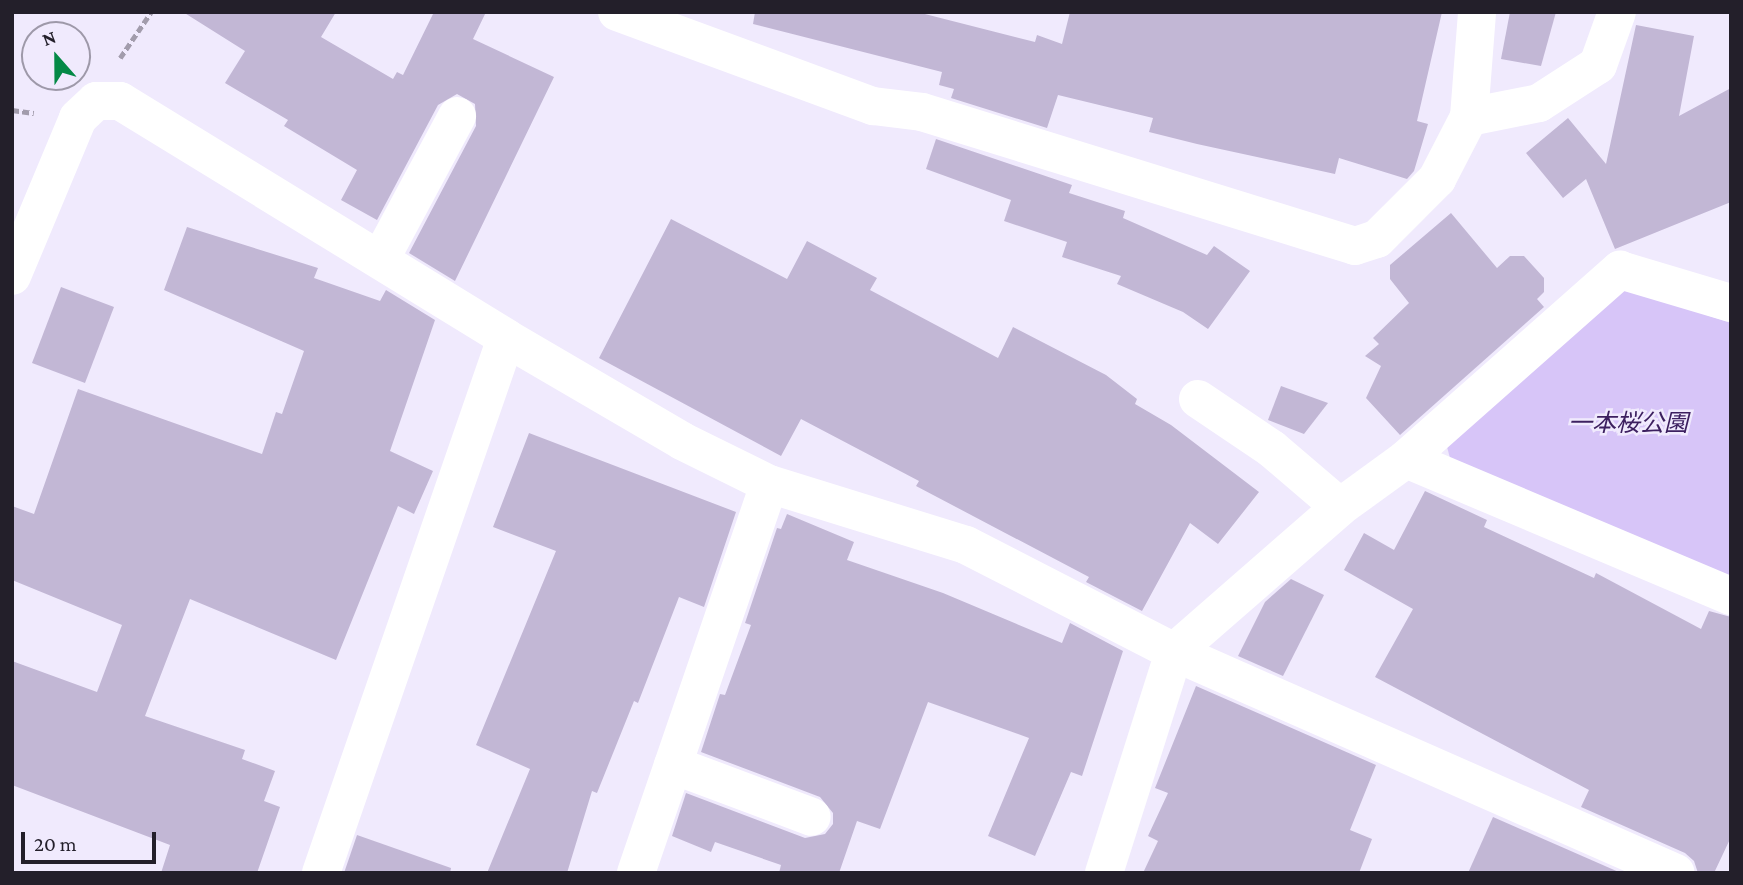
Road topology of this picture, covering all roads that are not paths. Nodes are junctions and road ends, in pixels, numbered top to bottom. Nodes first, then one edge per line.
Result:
1 (617, 12) edge
2 (1477, 12) edge
3 (1618, 12) edge
4 (457, 116) dead end
5 (1469, 117) junction
6 (381, 258) junction
7 (12, 276) edge
8 (1731, 303) edge
9 (506, 338) junction
10 (1198, 399) dead end
11 (1406, 459) junction
12 (769, 484) junction
13 (1340, 507) junction
14 (1731, 596) edge
15 (1174, 652) junction
16 (673, 765) junction
17 (811, 817) dead end
18 (321, 873) edge
19 (636, 873) edge
20 (1104, 873) edge
21 (1676, 873) edge

1 - 5 street
2 - 5 street
3 - 5 street
4 - 6 street
6 - 7 street
6 - 9 street
8 - 11 street
9 - 12 street
9 - 18 street
10 - 13 street
11 - 13 street
11 - 14 street
12 - 15 street
12 - 16 street
13 - 15 street
15 - 20 street
15 - 21 street
16 - 17 street
16 - 19 street

